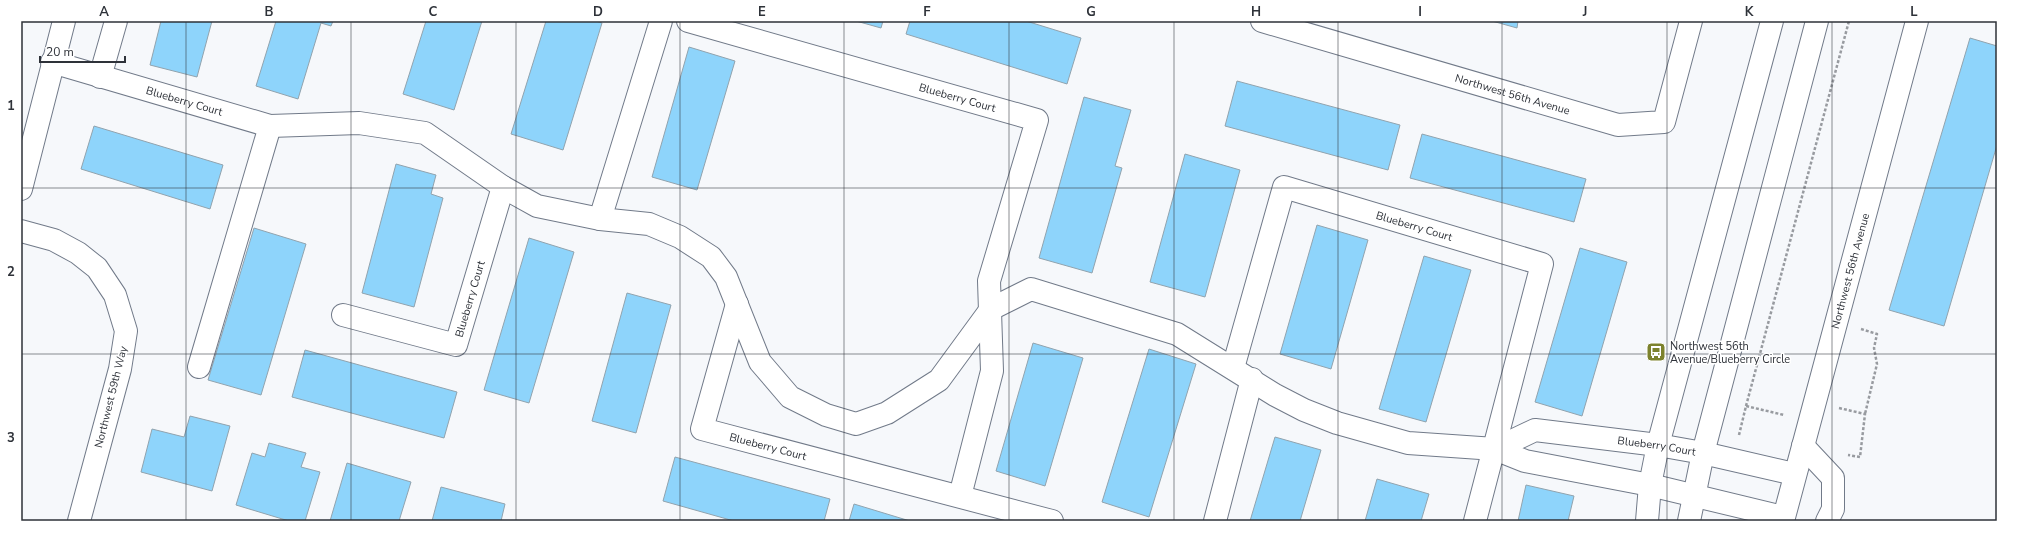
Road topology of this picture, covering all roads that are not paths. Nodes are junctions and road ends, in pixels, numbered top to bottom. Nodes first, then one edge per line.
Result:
1 (64, 21) edge
2 (116, 21) edge
3 (661, 21) edge
4 (688, 21) edge
5 (1262, 21) edge
6 (1691, 21) edge
7 (1772, 21) edge
8 (1817, 21) edge
9 (1917, 21) edge
10 (52, 62) junction
11 (100, 77) junction
12 (270, 126) junction
13 (503, 187) junction
14 (21, 189) edge
15 (600, 219) junction
16 (21, 231) edge
17 (737, 304) junction
18 (992, 309) junction
19 (343, 315) dead end
20 (199, 367) dead end
21 (1233, 368) junction
22 (1252, 379) junction
23 (1658, 445) junction
24 (1803, 446) junction
25 (1495, 449) junction
26 (1703, 453) junction
27 (1794, 474) junction
28 (1650, 485) junction
29 (1694, 495) junction
30 (960, 496) junction
31 (1783, 519) edge
32 (79, 521) edge
33 (1052, 521) edge
34 (1215, 521) edge
35 (1475, 521) edge
36 (1647, 521) edge
37 (1689, 521) edge
38 (1827, 521) edge

1 - 10 street
2 - 11 street
3 - 15 street
4 - 18 street, Blueberry Court
5 - 6 street, Northwest 56th Avenue
7 - 23 street
8 - 26 street
9 - 24 street, Northwest 56th Avenue
10 - 11 street, Blueberry Court
10 - 14 street
11 - 12 street, Blueberry Court
12 - 13 street, Blueberry Court
12 - 20 street
13 - 15 street, Blueberry Court
13 - 19 street, Blueberry Court
15 - 17 street, Blueberry Court
16 - 32 street, Northwest 59th Way
17 - 18 street, Blueberry Court
17 - 30 street, Blueberry Court
18 - 21 street, Blueberry Court
18 - 30 street, Blueberry Court
21 - 22 street, Blueberry Court
21 - 25 street, Blueberry Court
22 - 25 street, Blueberry Court
22 - 34 street
23 - 25 street, Blueberry Court
23 - 26 street, Blueberry Court
23 - 28 street
24 - 27 street, Northwest 56th Avenue
24 - 38 street
25 - 28 street, Blueberry Court
25 - 35 street, Blueberry Court
26 - 27 street, Blueberry Court
26 - 29 street
27 - 31 street, Northwest 56th Avenue
28 - 29 street, Blueberry Court
28 - 36 street
29 - 31 street, Blueberry Court
29 - 37 street
30 - 33 street, Blueberry Court

